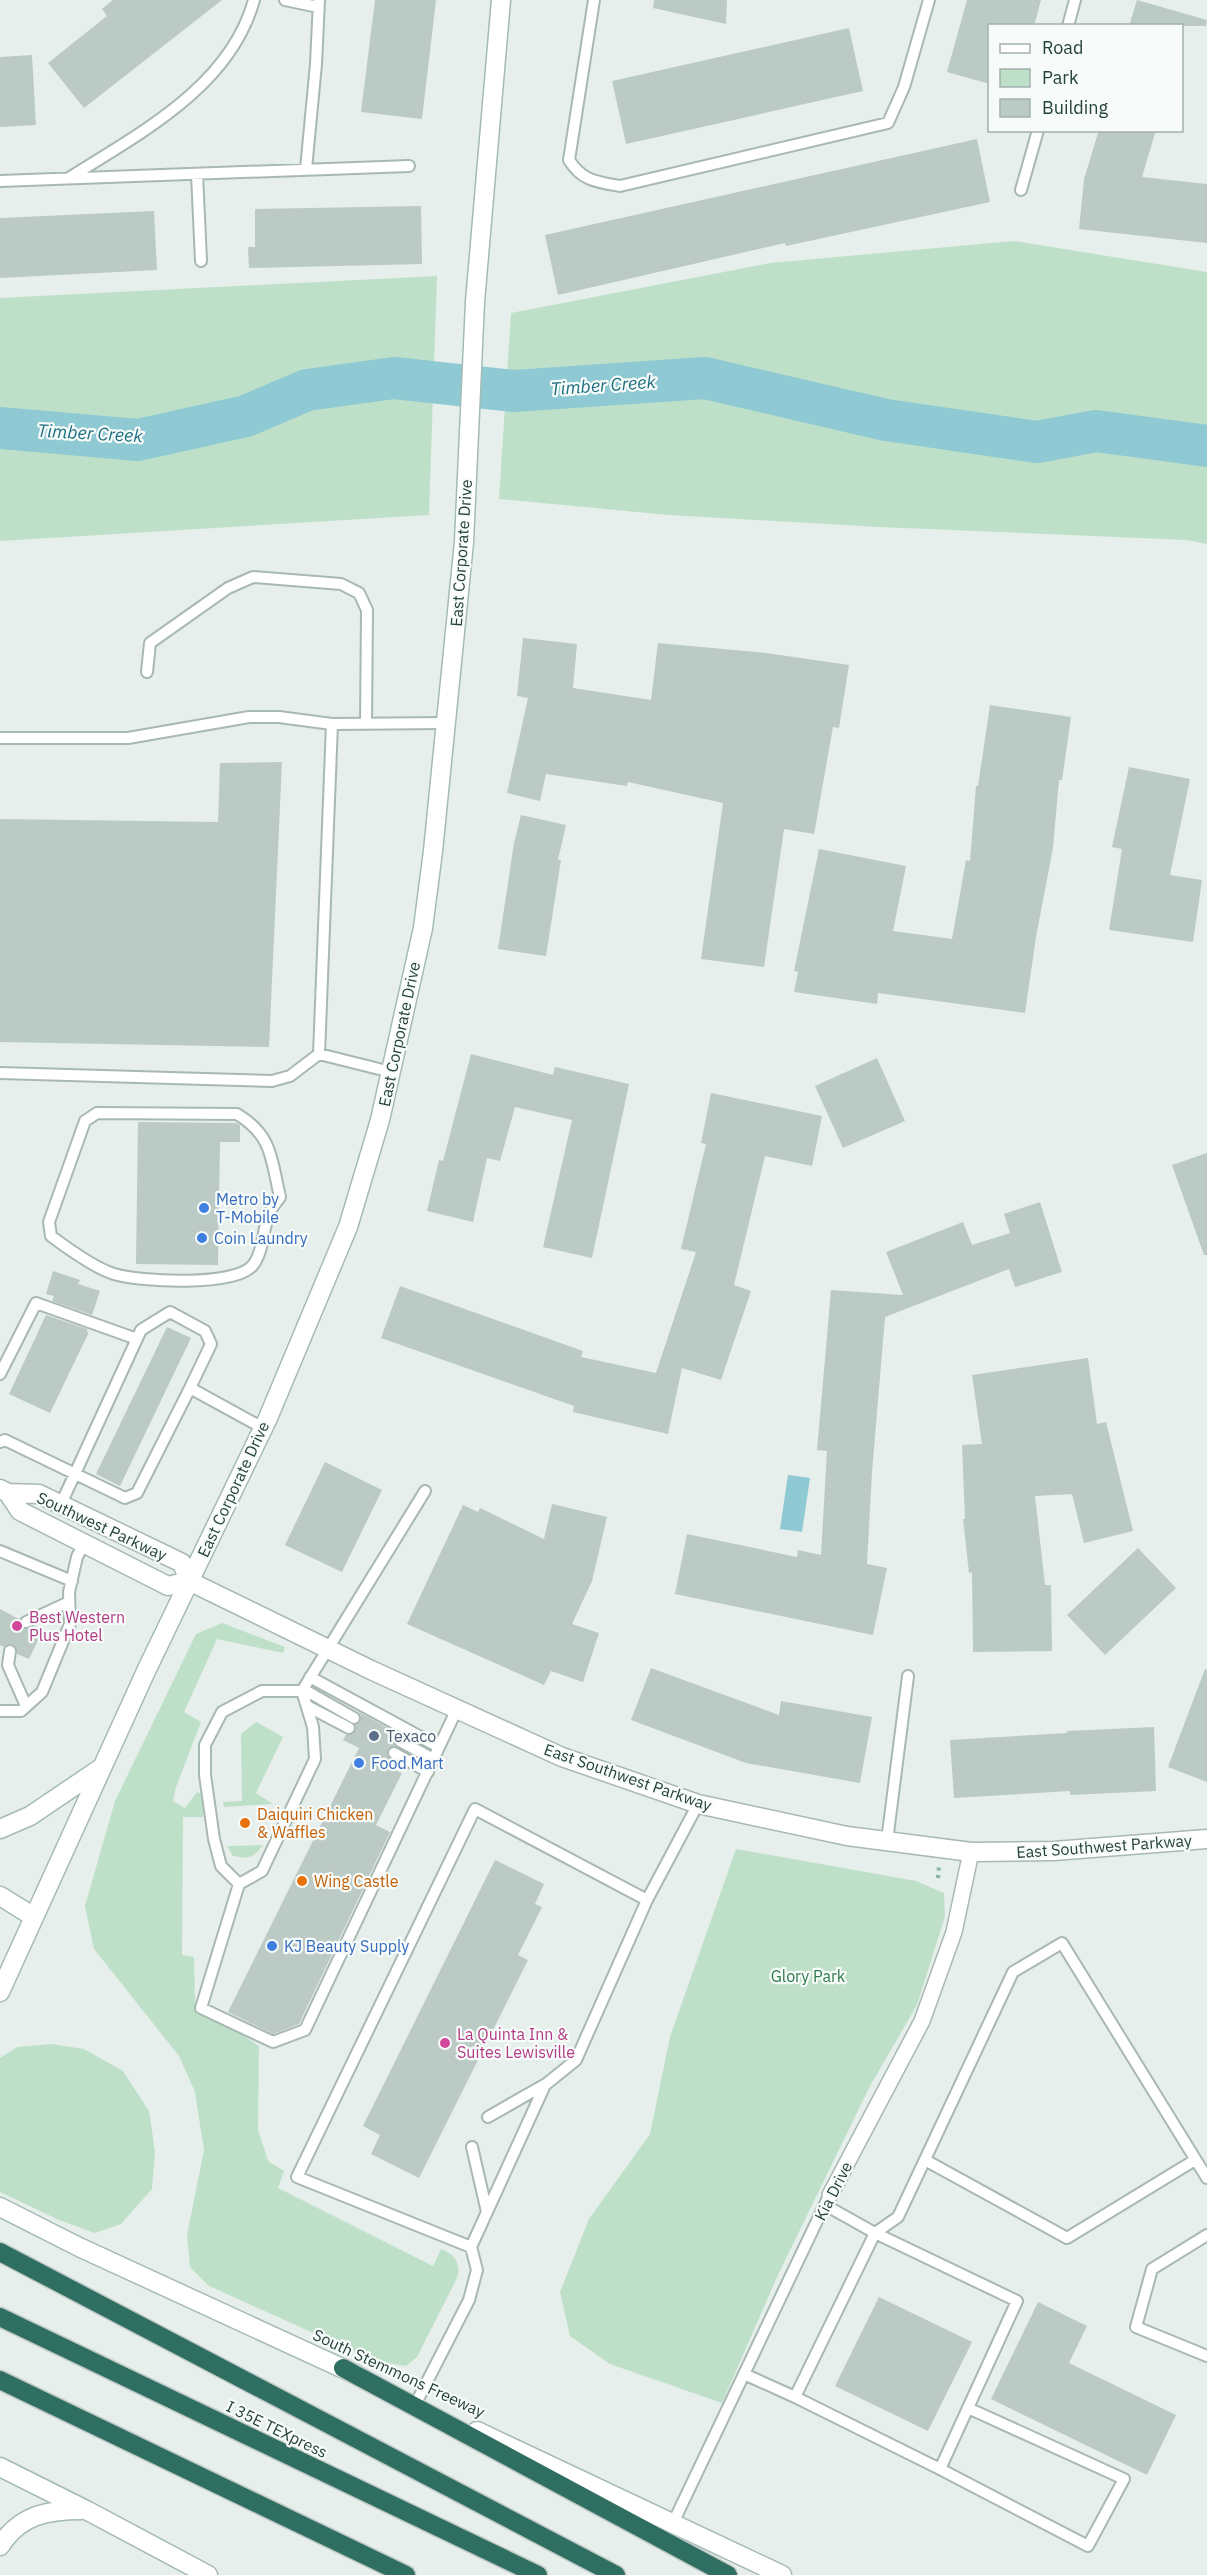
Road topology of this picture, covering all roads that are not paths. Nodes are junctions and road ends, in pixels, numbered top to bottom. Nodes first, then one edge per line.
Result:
1 (254, 0) edge
2 (285, 0) edge
3 (501, 0) edge
4 (594, 0) edge
5 (929, 0) edge
6 (1076, 0) edge
7 (319, 3) edge
8 (1069, 24) edge
9 (1037, 132) edge
10 (409, 166) dead end
11 (306, 169) junction
12 (197, 174) junction
13 (69, 178) junction
14 (0, 181) edge
15 (1021, 190) dead end
16 (201, 261) dead end
17 (147, 672) dead end
18 (447, 723) junction
19 (332, 724) junction
20 (366, 724) junction
21 (0, 738) edge
22 (319, 1054) junction
23 (391, 1072) junction
24 (0, 1073) edge
25 (280, 1197) joint
26 (137, 1339) junction
27 (0, 1374) edge
28 (190, 1388) junction
29 (263, 1428) junction
30 (0, 1442) edge
31 (75, 1474) junction
32 (4, 1491) edge
33 (425, 1491) dead end
34 (61, 1504) junction
35 (84, 1543) junction
36 (0, 1551) edge
37 (72, 1581) junction
38 (189, 1581) junction
39 (69, 1602) junction
40 (26, 1622) dead end
41 (328, 1649) junction
42 (10, 1651) dead end
43 (908, 1676) dead end
44 (310, 1677) junction
45 (303, 1690) junction
46 (26, 1706) junction
47 (307, 1706) junction
48 (457, 1709) junction
49 (0, 1711) edge
50 (400, 1741) dead end
51 (439, 1747) junction
52 (394, 1753) dead end
53 (433, 1759) junction
54 (102, 1767) junction
55 (428, 1772) junction
56 (698, 1804) junction
57 (0, 1829) edge
58 (1207, 1839) edge
59 (887, 1841) junction
60 (971, 1852) junction
61 (239, 1884) junction
62 (0, 1896) edge
63 (647, 1900) junction
64 (34, 1917) junction
65 (0, 1992) edge
66 (545, 2085) junction
67 (488, 2117) dead end
68 (472, 2147) dead end
69 (925, 2160) junction
70 (1195, 2160) junction
71 (1207, 2178) edge
72 (828, 2200) junction
73 (0, 2207) edge
74 (487, 2212) junction
75 (875, 2234) junction
76 (1207, 2235) edge
77 (471, 2247) junction
78 (0, 2252) edge
79 (0, 2317) edge
80 (1207, 2356) edge
81 (343, 2368) junction
82 (744, 2374) junction
83 (0, 2380) edge
84 (795, 2397) junction
85 (416, 2403) junction
86 (968, 2408) junction
87 (0, 2467) edge
88 (940, 2469) junction
89 (88, 2511) junction
90 (673, 2523) junction
91 (0, 2546) edge
92 (208, 2575) edge
93 (406, 2575) edge
94 (538, 2575) edge
95 (616, 2575) edge
96 (728, 2575) edge
97 (782, 2575) edge

1 - 13 lane
2 - 7 lane
3 - 18 main road, East Corporate Drive
4 - 5 lane
6 - 8 lane
7 - 11 lane
9 - 15 lane
10 - 11 lane
11 - 12 lane
12 - 13 lane
12 - 16 lane
13 - 14 lane
17 - 20 lane
18 - 20 lane
18 - 23 main road, East Corporate Drive
19 - 20 lane
19 - 21 lane
19 - 22 lane
22 - 23 lane
22 - 24 lane
23 - 29 main road, East Corporate Drive
25 - 25 lane
26 - 27 lane
26 - 28 lane
26 - 31 lane
28 - 29 lane
28 - 31 lane
29 - 38 main road, East Corporate Drive
30 - 31 lane
31 - 34 lane
32 - 34 main road, Southwest Parkway
32 - 35 main road, Southwest Parkway
33 - 41 lane
34 - 38 main road, Southwest Parkway
35 - 37 lane
35 - 38 main road, Southwest Parkway
36 - 37 lane
37 - 39 lane
38 - 41 main road, East Southwest Parkway
38 - 54 main road, East Corporate Drive
39 - 40 lane
39 - 46 lane
41 - 44 lane
41 - 48 main road, East Southwest Parkway
42 - 46 lane
43 - 59 lane
44 - 45 lane
44 - 51 lane
45 - 47 lane
45 - 47 lane
45 - 61 lane
46 - 49 lane
47 - 61 lane
48 - 51 lane
48 - 56 main road, East Southwest Parkway
50 - 53 lane
51 - 53 lane
52 - 55 lane
53 - 55 lane
54 - 57 main road
54 - 64 main road, East Corporate Drive
55 - 61 lane
56 - 59 main road, East Southwest Parkway
56 - 63 lane
58 - 60 main road, East Southwest Parkway
59 - 60 main road, East Southwest Parkway
60 - 72 street, Kia Drive
62 - 64 main road
63 - 66 lane
63 - 77 lane
64 - 65 main road, East Corporate Drive
66 - 67 lane
66 - 74 lane
68 - 74 lane
69 - 70 lane
69 - 70 lane
69 - 75 lane
70 - 71 lane
72 - 75 lane
72 - 82 lane, Kia Drive
73 - 81 main road, South Stemmons Freeway
74 - 77 lane
75 - 84 lane
75 - 86 lane
76 - 80 lane
77 - 85 lane
78 - 95 highway
79 - 94 highway, I 35E TEXpress
81 - 85 main road, South Stemmons Freeway
81 - 96 highway
82 - 84 lane
82 - 90 lane, Kia Drive
83 - 93 highway
84 - 88 lane
85 - 90 main road, South Stemmons Freeway
86 - 88 lane
86 - 88 lane
87 - 89 main road
89 - 91 main road
89 - 92 main road
90 - 97 main road, South Stemmons Freeway

